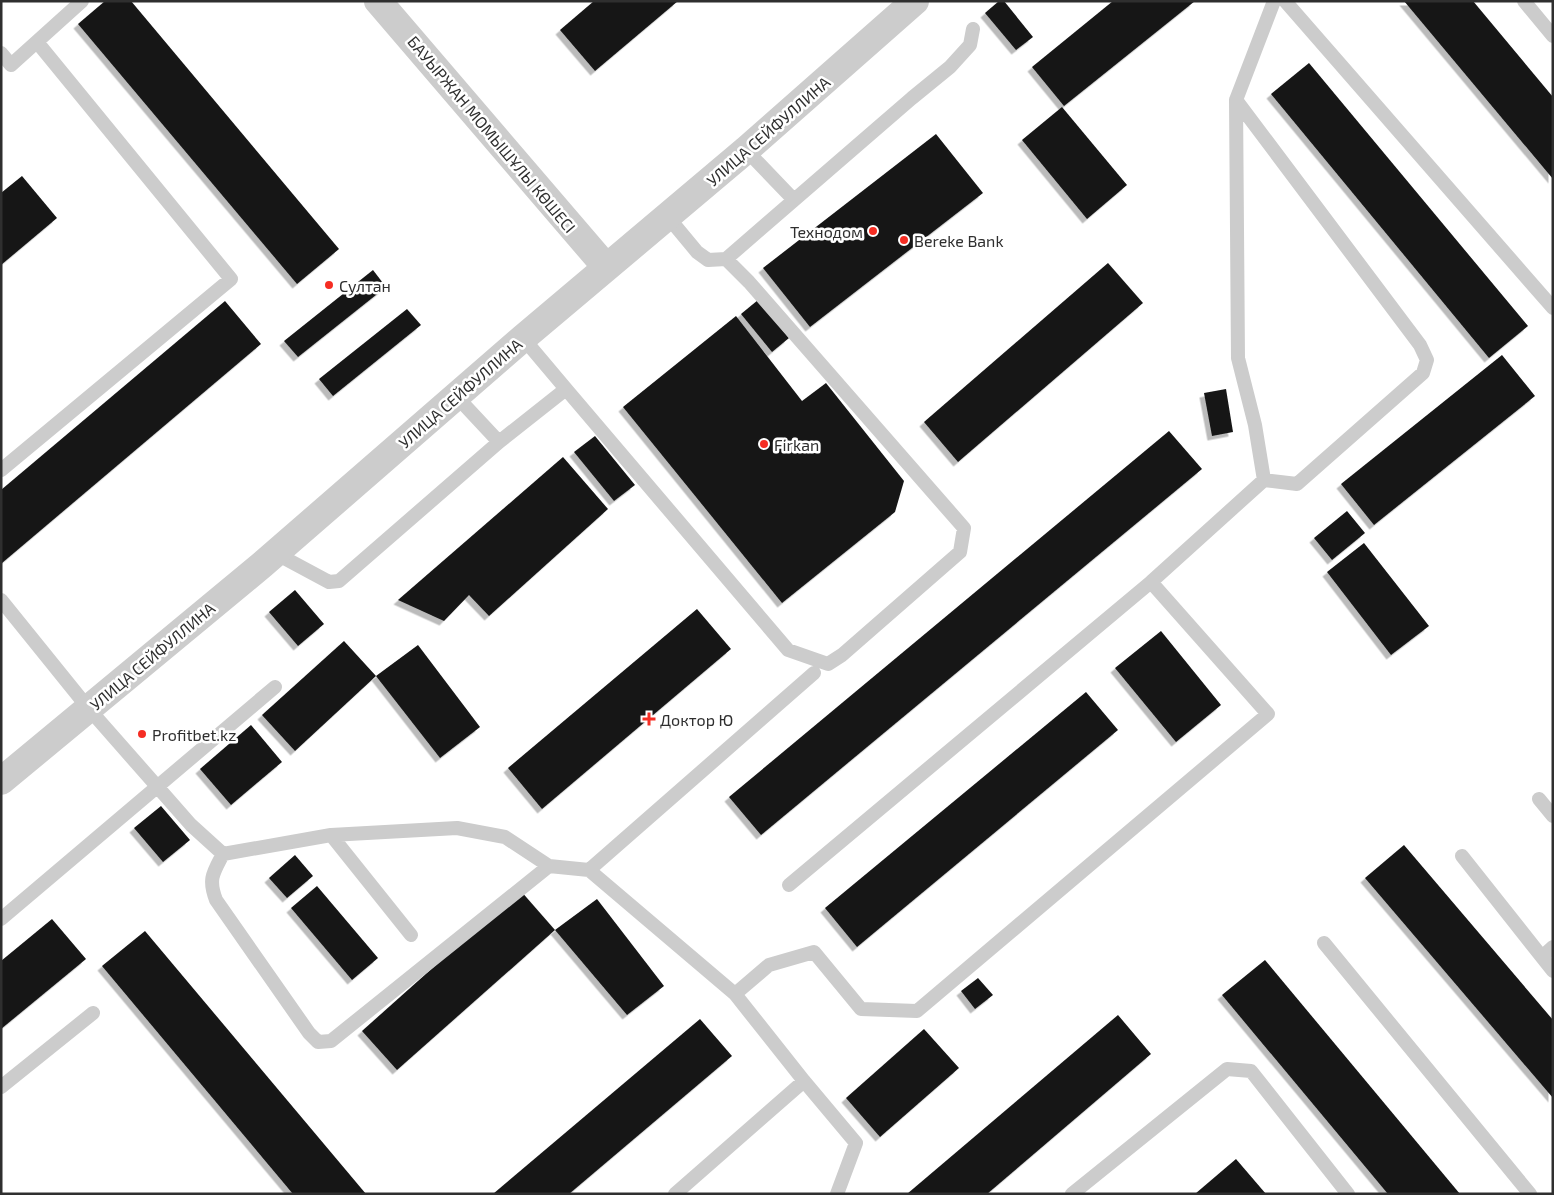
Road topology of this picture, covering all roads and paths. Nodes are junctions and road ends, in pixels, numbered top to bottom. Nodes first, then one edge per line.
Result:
1 (82, 1) edge
2 (378, 1) edge
3 (915, 1) edge
4 (1274, 1) edge
5 (1285, 1) edge
6 (1524, 1) edge
7 (973, 29) dead end
8 (1553, 36) edge
9 (36, 42) junction
10 (1, 54) edge
11 (1236, 100) junction
12 (746, 150) junction
13 (794, 200) junction
14 (668, 217) junction
15 (726, 259) junction
16 (606, 267) junction
17 (1553, 308) edge
18 (523, 338) junction
19 (566, 389) junction
20 (457, 397) junction
21 (499, 442) junction
22 (1, 470) edge
23 (1264, 480) junction
24 (275, 553) junction
25 (1152, 582) junction
26 (1, 600) edge
27 (814, 673) dead end
28 (275, 687) dead end
29 (89, 709) junction
30 (1, 781) edge
31 (158, 788) junction
32 (1539, 799) dead end
33 (1553, 816) edge
34 (331, 835) junction
35 (223, 854) junction
36 (1462, 856) dead end
37 (549, 866) junction
38 (589, 870) junction
39 (789, 886) dead end
40 (1, 919) edge
41 (411, 935) dead end
42 (1324, 943) dead end
43 (1553, 947) edge
44 (1542, 956) junction
45 (1553, 971) edge
46 (735, 994) junction
47 (93, 1013) dead end
48 (804, 1081) junction
49 (1, 1087) edge
50 (675, 1194) edge
51 (837, 1194) edge
52 (1072, 1194) edge
53 (1348, 1194) edge
54 (1530, 1194) edge

1 - 9 lane
2 - 16 street, БАУЫРЖАН МОМЫШҰЛЫ КӨШЕСІ
3 - 12 street, УЛИЦА СЕЙФУЛЛИНА
4 - 11 lane
5 - 17 lane
6 - 8 lane
7 - 13 lane
9 - 10 lane
9 - 22 lane
11 - 23 lane
11 - 23 lane
12 - 13 lane
12 - 14 street, УЛИЦА СЕЙФУЛЛИНА
13 - 15 lane
14 - 15 lane
14 - 16 street, УЛИЦА СЕЙФУЛЛИНА
15 - 19 lane
16 - 18 street, УЛИЦА СЕЙФУЛЛИНА
18 - 19 lane
18 - 20 street, УЛИЦА СЕЙФУЛЛИНА
19 - 21 lane
20 - 21 lane
20 - 24 street, УЛИЦА СЕЙФУЛЛИНА
21 - 24 lane
23 - 25 lane
24 - 29 street, УЛИЦА СЕЙФУЛЛИНА
25 - 39 lane
25 - 46 lane
26 - 29 lane
27 - 38 lane
28 - 31 lane
29 - 30 street, УЛИЦА СЕЙФУЛЛИНА
29 - 31 lane
31 - 35 lane
31 - 40 lane
32 - 33 lane
34 - 35 lane
34 - 37 lane
34 - 41 lane
35 - 37 lane
36 - 44 lane
37 - 38 lane
38 - 46 lane
42 - 54 lane
43 - 44 lane
44 - 45 lane
46 - 48 lane
47 - 49 lane
48 - 50 lane
48 - 51 lane
52 - 53 lane

